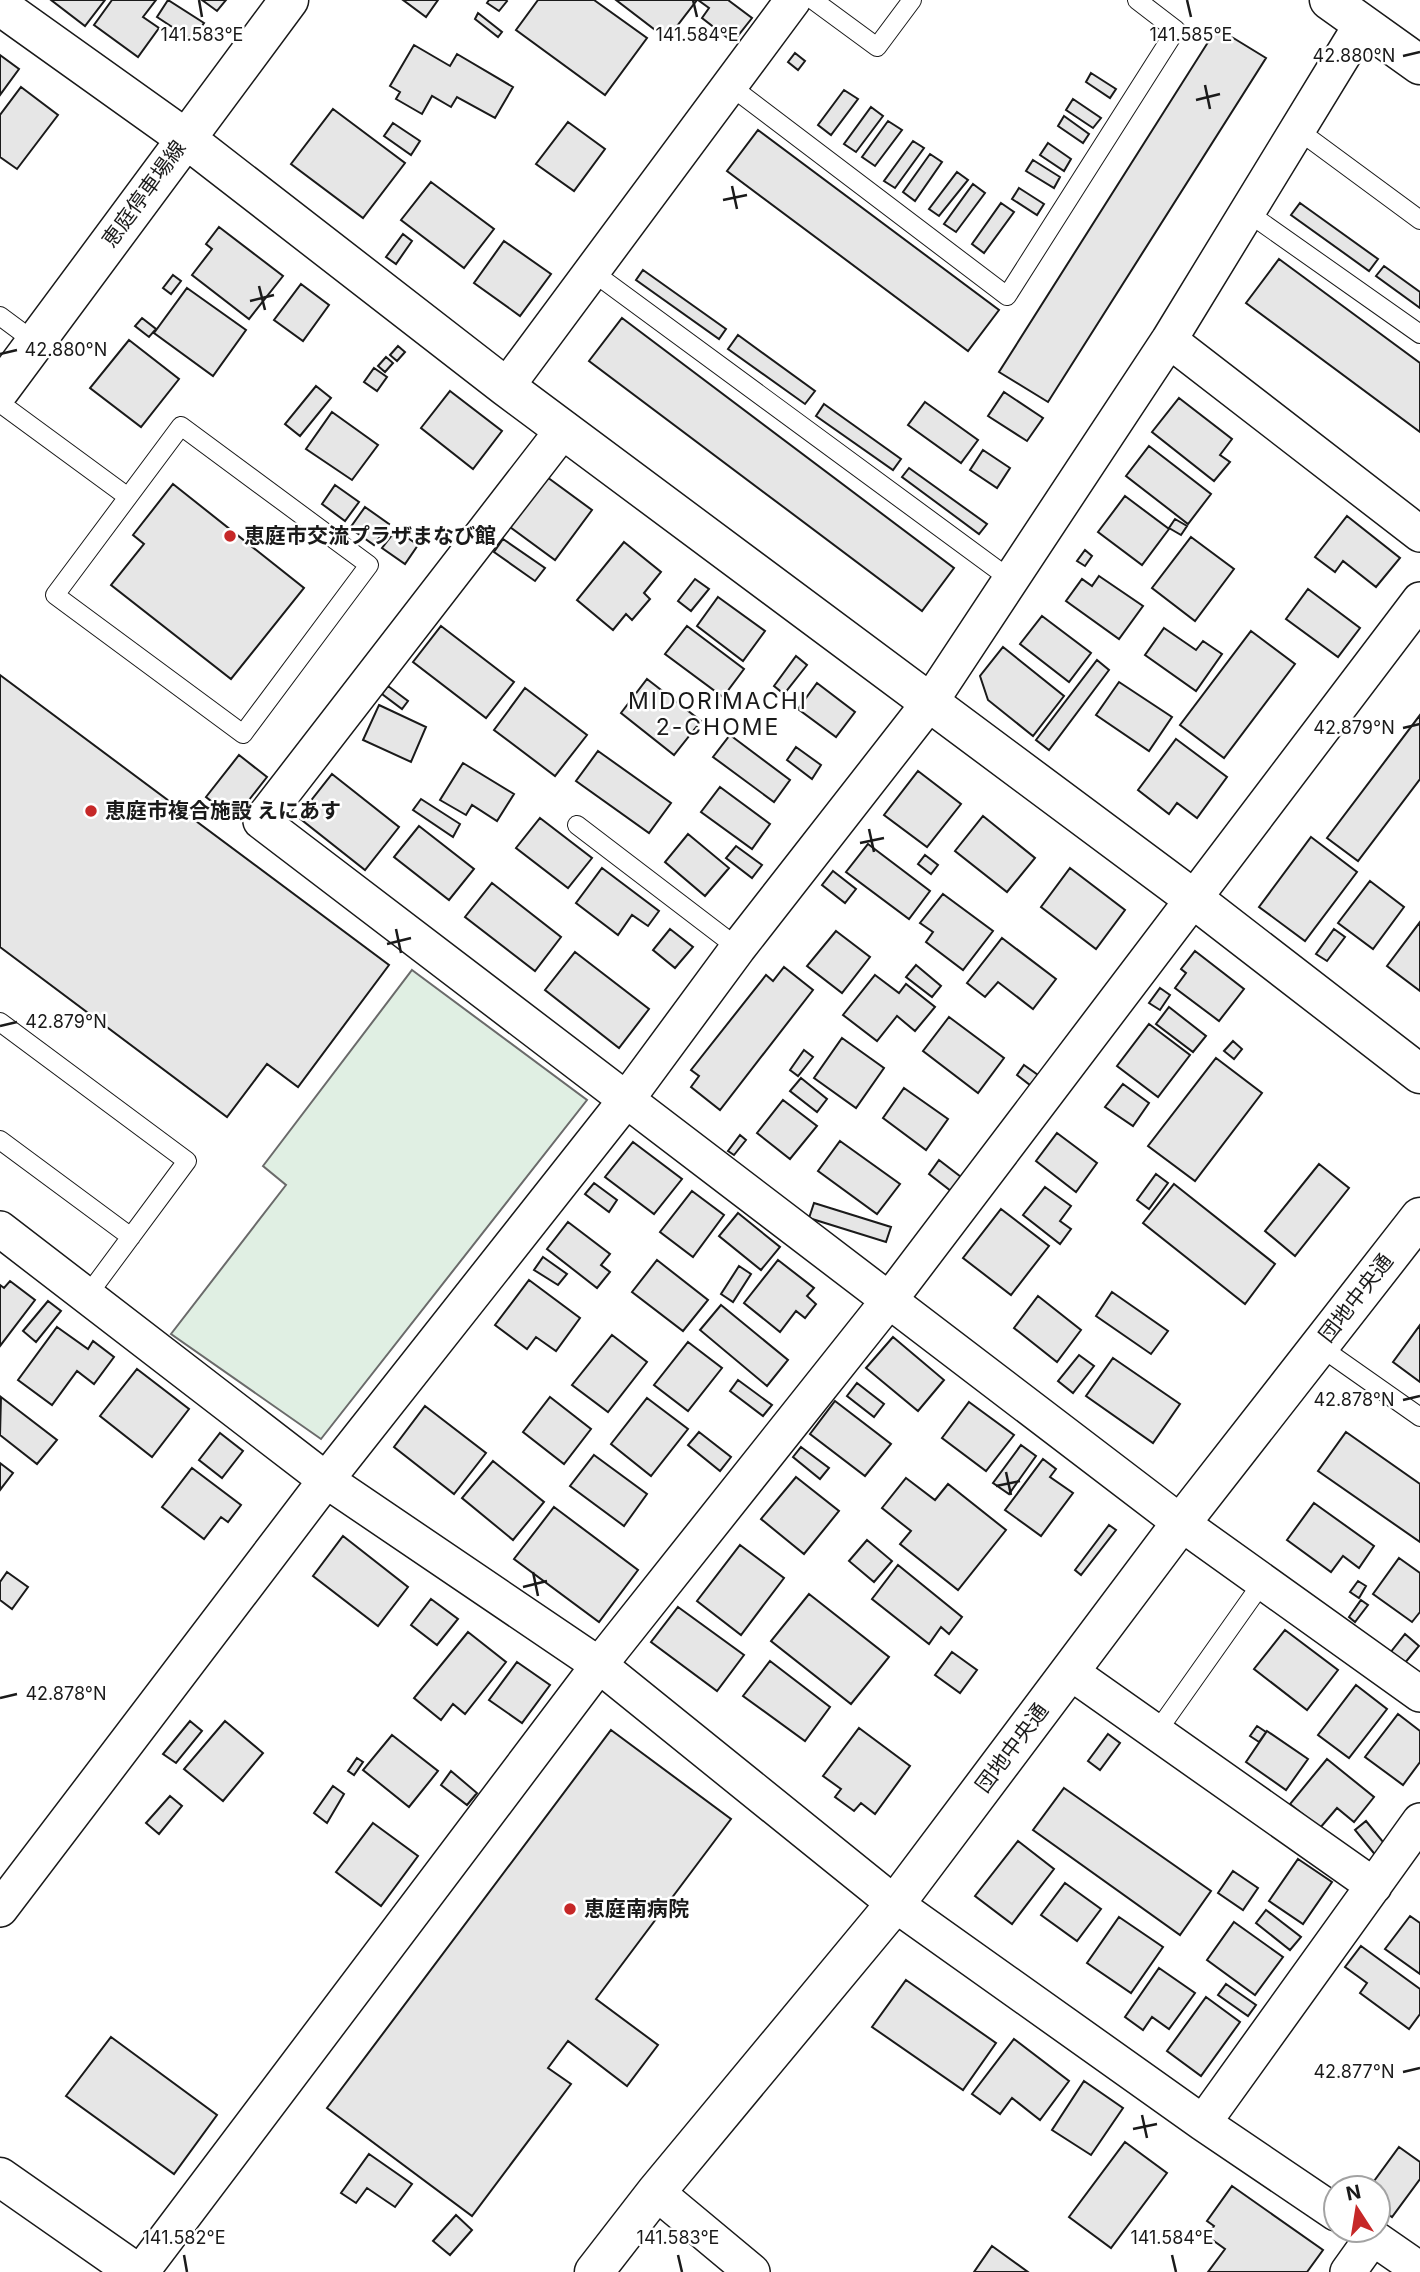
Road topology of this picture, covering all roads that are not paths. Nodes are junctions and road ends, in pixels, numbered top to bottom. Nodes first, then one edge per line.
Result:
1 (289, 0) edge
2 (793, 0) edge
3 (813, 0) edge
4 (912, 0) edge
5 (1137, 0) edge
6 (0, 6) edge
7 (1343, 8) edge
8 (1420, 65) edge
9 (729, 85) junction
10 (1298, 130) junction
11 (185, 138) junction
12 (1248, 212) junction
13 (1420, 220) edge
14 (590, 270) junction
15 (0, 316) edge
16 (1420, 334) edge
17 (1169, 340) junction
18 (35, 342) junction
19 (506, 387) junction
20 (0, 390) edge
21 (0, 403) edge
22 (564, 429) junction
23 (128, 497) junction
24 (1420, 534) edge
25 (1010, 579) junction
26 (1420, 600) edge
27 (930, 702) junction
28 (577, 825) dead end
29 (1195, 900) junction
30 (738, 948) junction
31 (0, 1022) edge
32 (1420, 1074) edge
33 (626, 1100) junction
34 (0, 1140) edge
35 (0, 1229) edge
36 (1416, 1230) edge
37 (131, 1237) junction
38 (87, 1296) junction
39 (890, 1299) junction
40 (1319, 1346) junction
41 (1420, 1417) edge
42 (326, 1480) junction
43 (1181, 1523) junction
44 (1262, 1583) junction
45 (599, 1665) junction
46 (1069, 1671) junction
47 (1420, 1694) edge
48 (1156, 1733) junction
49 (1420, 1821) edge
50 (1374, 1886) junction
51 (895, 1904) junction
52 (0, 1909) edge
53 (1203, 2123) junction
54 (0, 2177) edge
55 (656, 2192) junction
56 (1322, 2204) edge
57 (1362, 2244) edge
58 (1382, 2244) edge
59 (1420, 2270) edge
60 (139, 2272) edge
61 (594, 2272) edge
62 (752, 2272) edge
63 (1348, 2272) edge

1 - 11 street, 恵庭停車場線
2 - 9 street
3 - 4 lane
5 - 9 lane
6 - 11 street
7 - 8 street
7 - 10 street
9 - 14 street
10 - 12 street
10 - 13 lane
11 - 18 street, 恵庭停車場線
11 - 19 street
12 - 16 lane
12 - 17 street
14 - 19 street
14 - 25 lane
15 - 18 lane
17 - 24 street
17 - 25 street
18 - 20 street, 恵庭停車場線
19 - 22 street
21 - 23 lane
22 - 27 street
22 - 33 street
23 - 23 lane
25 - 27 street
26 - 29 street
27 - 29 street
27 - 30 street
28 - 30 lane
29 - 32 street
29 - 39 street
30 - 33 street
31 - 37 lane
33 - 39 street
33 - 42 street
34 - 37 lane
35 - 38 street
36 - 40 street, 団地中央通
37 - 38 lane
38 - 42 street
39 - 43 street
39 - 45 street
40 - 41 lane
40 - 43 street, 団地中央通
42 - 45 street
42 - 52 street
43 - 44 street
43 - 46 street, 団地中央通
44 - 47 street
44 - 48 lane
45 - 51 street
45 - 60 street
46 - 48 street
46 - 51 street, 団地中央通
48 - 50 street
49 - 50 street
50 - 53 street
51 - 53 street
51 - 55 street, 団地中央通
53 - 56 street
54 - 60 street
55 - 61 street, 団地中央通
55 - 62 street
57 - 63 street
58 - 59 street

